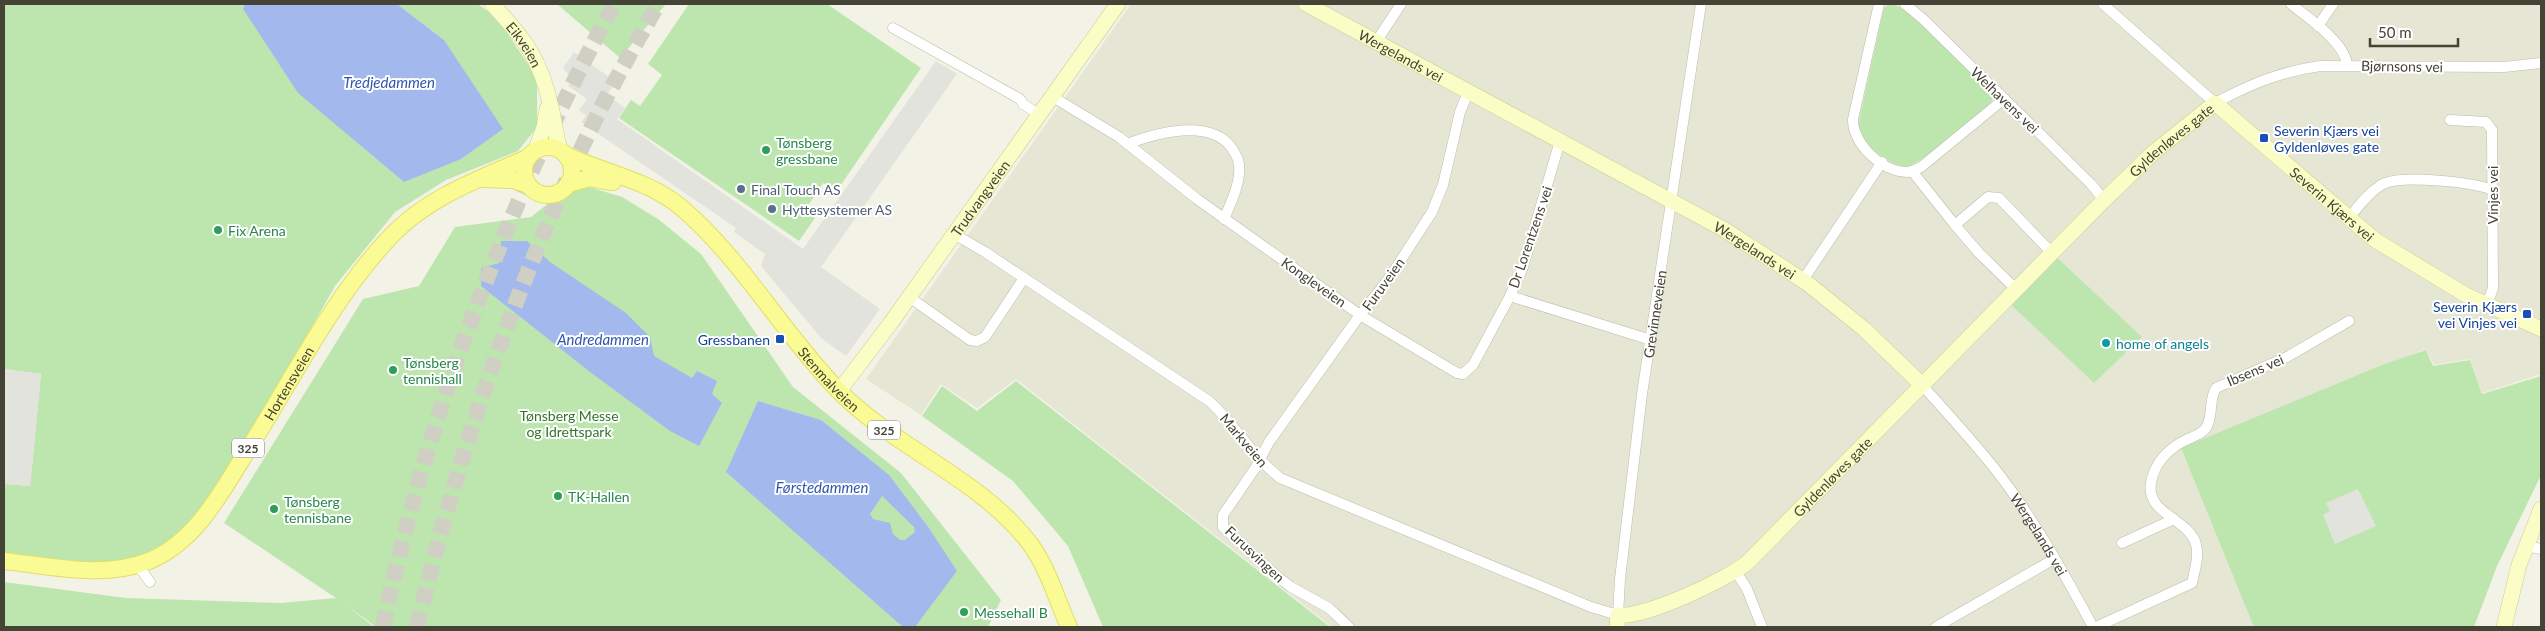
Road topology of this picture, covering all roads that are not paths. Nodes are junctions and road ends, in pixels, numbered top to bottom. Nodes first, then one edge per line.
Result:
1 (492, 4) edge
2 (1118, 4) edge
3 (1306, 4) edge
4 (1400, 4) edge
5 (1701, 4) edge
6 (1880, 4) edge
7 (1904, 4) edge
8 (2103, 4) edge
9 (2291, 4) edge
10 (2333, 4) edge
11 (2318, 26) junction
12 (893, 28) dead end
13 (1376, 42) junction
14 (2541, 64) edge
15 (2347, 65) junction
16 (1469, 90) junction
17 (546, 93) junction
18 (1053, 97) junction
19 (2004, 99) junction
20 (2215, 103) junction
21 (1040, 115) junction
22 (2450, 120) dead end
23 (1560, 141) junction
24 (1127, 144) junction
25 (563, 152) junction
26 (531, 154) junction
27 (1882, 162) junction
28 (1912, 171) junction
29 (479, 179) junction
30 (568, 184) junction
31 (528, 185) junction
32 (2492, 190) junction
33 (2104, 200) junction
34 (1673, 201) junction
35 (1224, 219) junction
36 (2348, 219) junction
37 (697, 225) junction
38 (1955, 225) junction
39 (954, 234) junction
40 (2052, 253) junction
41 (1024, 278) junction
42 (1803, 280) junction
43 (2016, 290) junction
44 (1510, 296) junction
45 (909, 297) junction
46 (2487, 305) junction
47 (1360, 315) junction
48 (2350, 321) dead end
49 (2541, 329) edge
50 (1651, 340) junction
51 (1457, 373) joint
52 (1922, 385) junction
53 (839, 391) junction
54 (1260, 459) junction
55 (2541, 510) edge
56 (2174, 519) junction
57 (2122, 543) dead end
58 (2526, 546) junction
59 (2541, 549) edge
60 (2054, 558) junction
61 (4, 560) edge
62 (138, 564) junction
63 (1736, 572) junction
64 (150, 582) dead end
65 (1617, 621) edge
66 (1069, 627) edge
67 (1349, 627) edge
68 (1762, 627) edge
69 (1936, 627) edge
70 (2094, 627) edge
71 (2504, 627) edge

1 - 17 main road, Eikveien
2 - 18 main road, Trudvangveien
3 - 13 main road, Wergelands vei
4 - 13 street
5 - 34 street, Grevinneveien
6 - 27 street
7 - 19 street, Welhavens vei
8 - 20 street, Severin Kjærs vei
9 - 11 street, Bjørnsons vei
10 - 11 street
11 - 15 street, Bjørnsons vei
12 - 21 street
13 - 16 main road, Wergelands vei
14 - 15 street, Bjørnsons vei
15 - 20 street, Gyldenløves gate
16 - 23 main road, Wergelands vei
16 - 47 street, Furuveien
17 - 25 main road, Eikveien
17 - 26 main road, Eikveien
18 - 21 main road, Trudvangveien
18 - 24 street, Kongleveien
19 - 28 street
19 - 33 street, Welhavens vei
20 - 33 main road, Gyldenløves gate
20 - 36 main road, Severin Kjærs vei
21 - 39 main road, Trudvangveien
22 - 32 street, Vinjes vei
23 - 34 main road, Wergelands vei
23 - 44 street, Dr Lorentzens vei
24 - 35 street, Kongleveien
24 - 35 street
25 - 26 main road, Stenmalveien / 325
25 - 30 main road
25 - 37 main road, Stenmalveien / 325
26 - 29 main road, Hortensveien / 325
26 - 31 main road
27 - 28 street
27 - 42 street
28 - 38 street
29 - 31 main road, Hortensveien / 325
29 - 62 main road, Hortensveien / 325
30 - 31 main road, Stenmalveien / 325
30 - 37 main road, Stenmalveien / 325
32 - 36 street
32 - 46 street, Vinjes vei
33 - 40 main road, Gyldenløves gate
34 - 42 main road, Wergelands vei
34 - 50 street, Grevinneveien
35 - 47 street, Kongleveien
36 - 46 main road, Severin Kjærs vei
37 - 53 main road, Stenmalveien / 325
38 - 40 street
38 - 43 street
39 - 41 street, Markveien
39 - 45 main road, Trudvangveien
40 - 43 main road, Gyldenløves gate
41 - 45 street
41 - 54 street, Markveien
42 - 52 main road, Wergelands vei
43 - 52 main road, Gyldenløves gate
44 - 50 street
44 - 51 street, Dr Lorentzens vei
45 - 53 main road, Trudvangveien
46 - 49 main road, Severin Kjærs vei
47 - 51 street, Kongleveien
47 - 54 street, Furuveien
48 - 56 street, Ibsens vei
50 - 65 street, Grevinneveien
52 - 60 street, Wergelands vei
52 - 63 main road, Gyldenløves gate
53 - 66 main road, Stenmalveien / 325
54 - 65 street, Markveien
54 - 67 street, Furusvingen
55 - 58 main road
56 - 57 street
56 - 70 street, Ibsens vei
58 - 59 street
58 - 71 main road
60 - 69 street
60 - 70 street, Wergelands vei
61 - 62 main road, Hortensveien / 325
62 - 64 street
63 - 65 main road, Gyldenløves gate
63 - 68 street

